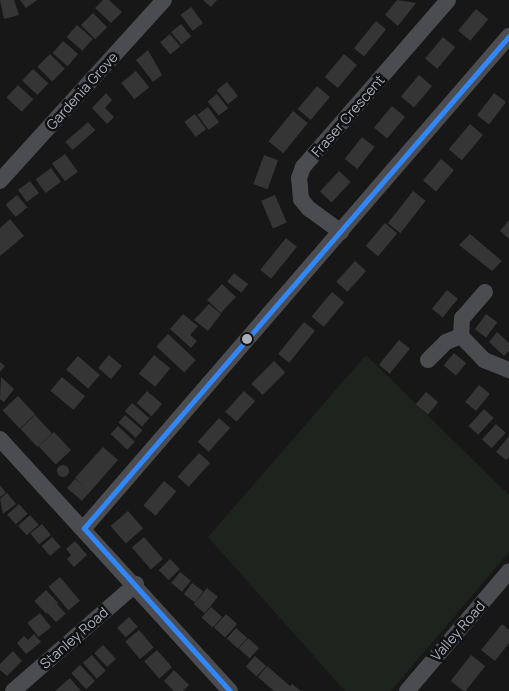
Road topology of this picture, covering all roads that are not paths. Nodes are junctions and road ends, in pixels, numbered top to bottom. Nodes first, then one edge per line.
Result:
1 (164, 0) edge
2 (448, 0) edge
3 (509, 36) edge
4 (0, 181) edge
5 (341, 232) junction
6 (485, 292) dead end
7 (461, 336) junction
8 (428, 360) dead end
9 (509, 370) edge
10 (0, 439) edge
11 (84, 528) junction
12 (509, 572) edge
13 (136, 584) junction
14 (13, 691) edge
15 (230, 691) edge
16 (407, 691) edge

1 - 4 street, Gardenia Grove
2 - 5 street, Fraser Crescent
3 - 5 street
5 - 11 street
6 - 7 street
7 - 8 street
7 - 9 street
10 - 11 street
11 - 13 street
12 - 16 street, Valley Road
13 - 14 street, Stanley Road
13 - 15 street

